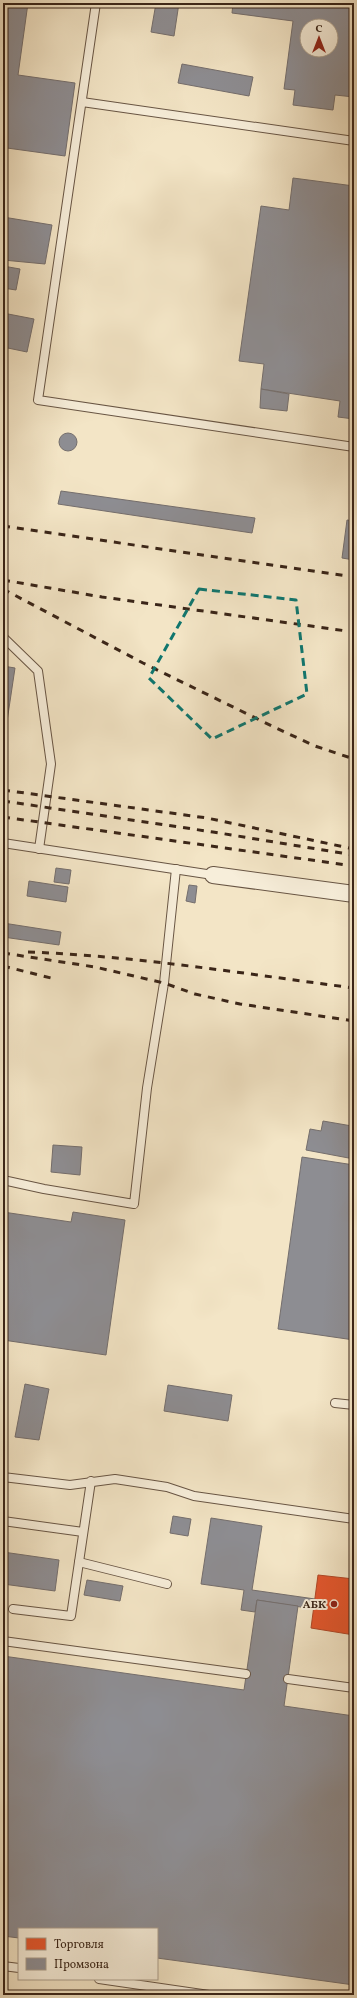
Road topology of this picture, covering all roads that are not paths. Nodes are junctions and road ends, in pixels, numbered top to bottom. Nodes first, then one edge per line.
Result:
1 (96, 3) edge
2 (82, 102) junction
3 (354, 141) edge
4 (354, 447) edge
5 (3, 636) edge
6 (3, 843) edge
7 (40, 849) junction
8 (176, 869) junction
9 (213, 875) joint
10 (354, 894) edge
11 (3, 1180) edge
12 (335, 1403) dead end
13 (354, 1405) edge
14 (3, 1476) edge
15 (91, 1481) junction
16 (354, 1519) edge
17 (3, 1521) edge
18 (84, 1532) junction
19 (79, 1562) junction
20 (167, 1584) dead end
21 (13, 1609) dead end
22 (3, 1641) edge
23 (246, 1674) dead end
24 (288, 1679) dead end
25 (354, 1688) edge
26 (3, 1966) edge
27 (18, 1968) edge
28 (106, 1980) edge
29 (209, 1995) edge

1 - 2 lane
2 - 3 lane
2 - 4 lane
5 - 7 lane
6 - 7 lane
7 - 8 lane
8 - 9 lane
8 - 11 lane
9 - 10 street
12 - 13 lane
14 - 15 lane
15 - 16 lane
15 - 18 lane
17 - 18 lane
18 - 19 lane
19 - 20 lane
19 - 21 lane
22 - 23 lane
24 - 25 lane
26 - 27 lane
28 - 29 lane

